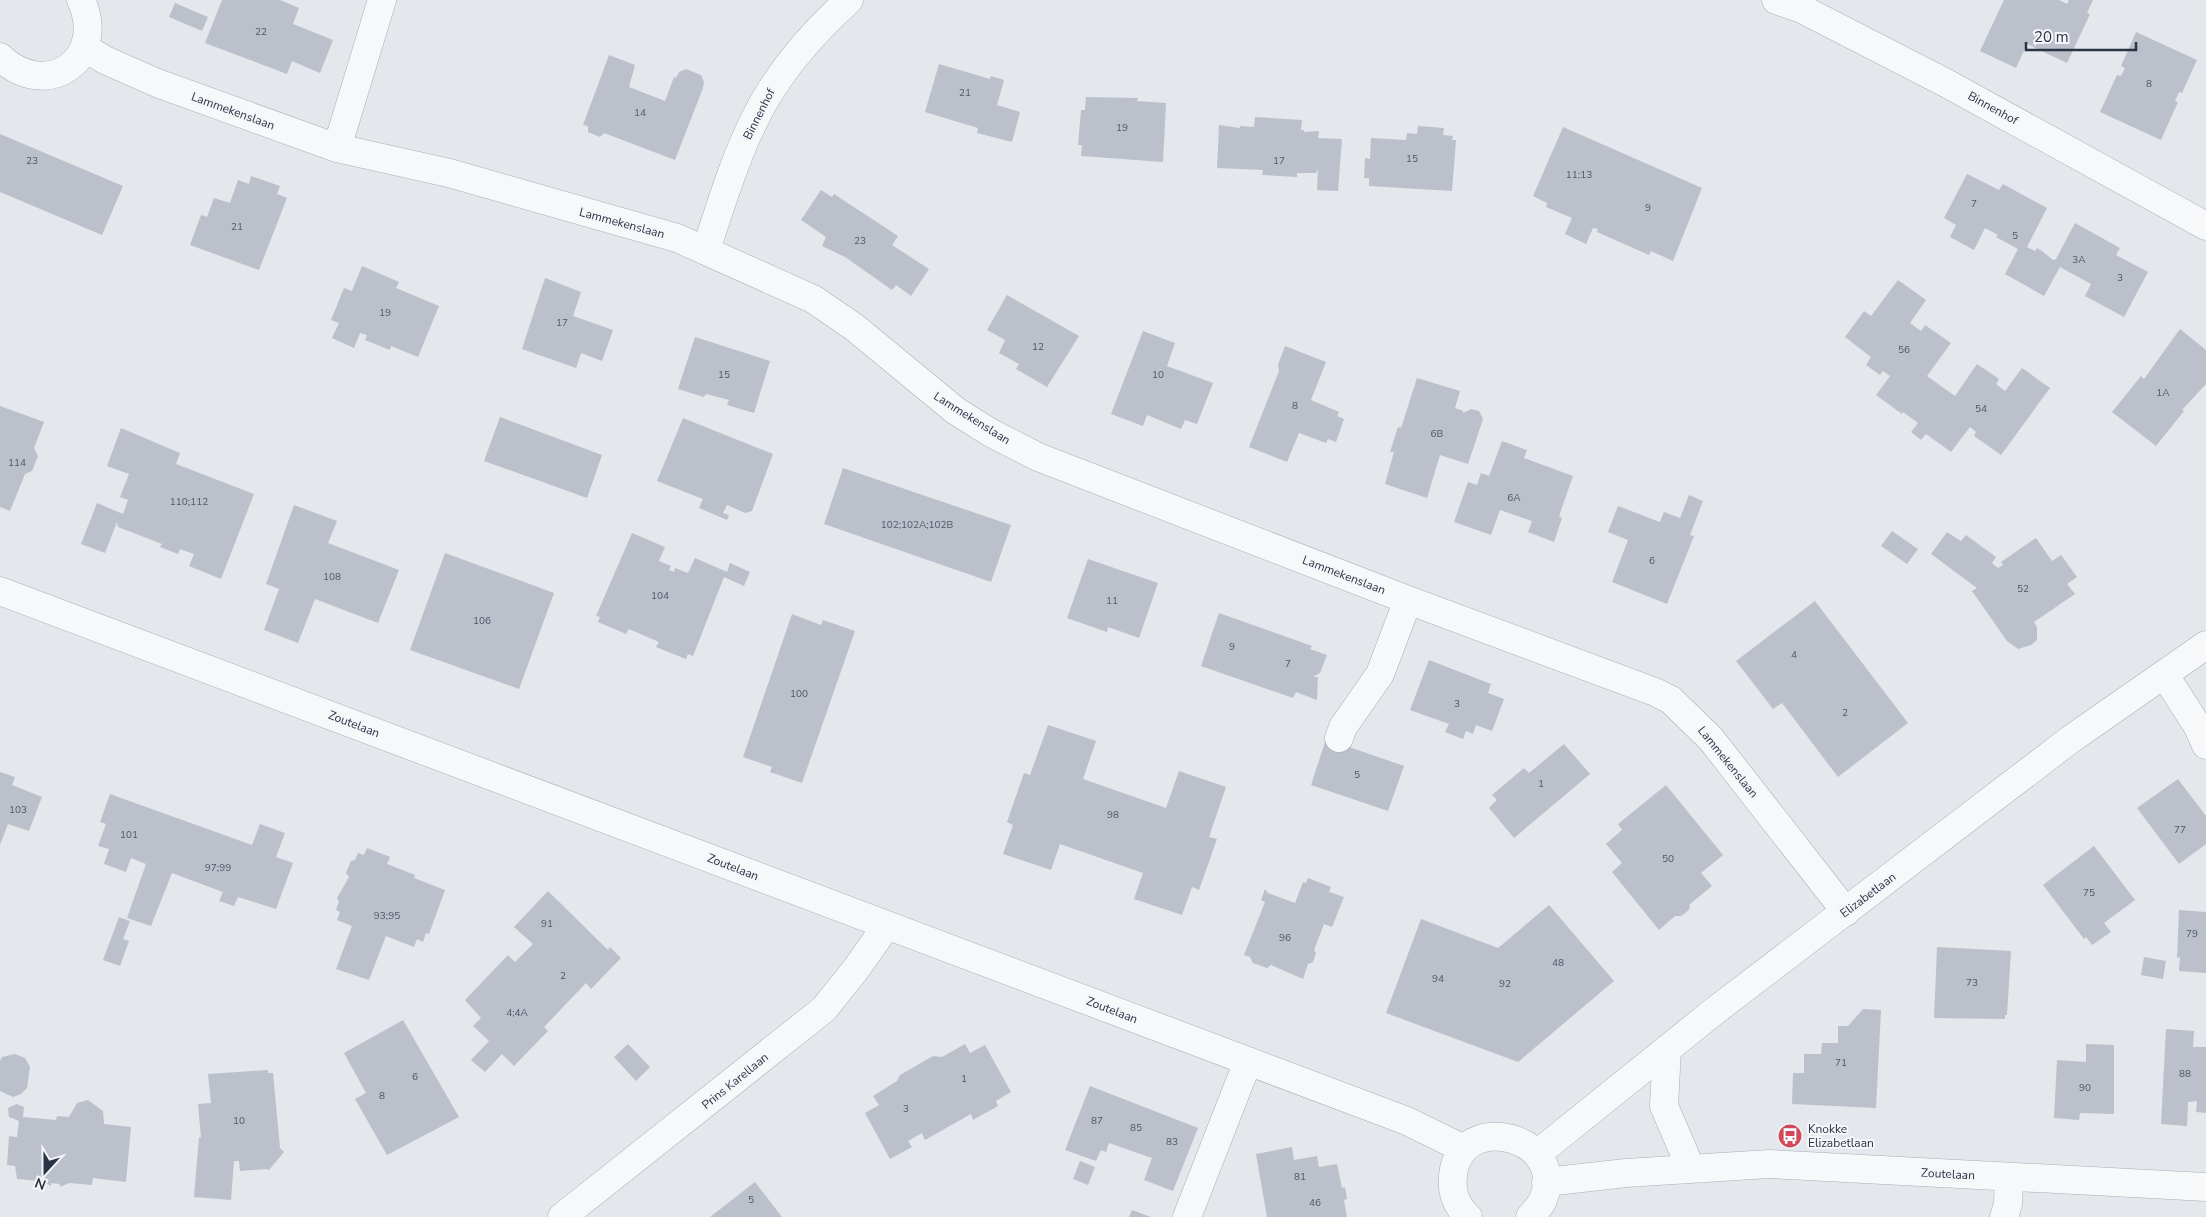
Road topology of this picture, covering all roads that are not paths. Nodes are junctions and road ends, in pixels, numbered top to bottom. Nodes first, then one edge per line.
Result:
1 (81, 0) edge
2 (382, 0) edge
3 (848, 0) edge
4 (1776, 0) edge
5 (85, 48) junction
6 (0, 58) edge
7 (337, 148) junction
8 (2206, 226) edge
9 (706, 250) junction
10 (0, 590) edge
11 (1408, 600) junction
12 (2206, 645) edge
13 (2164, 674) junction
14 (1339, 738) dead end
15 (2206, 745) edge
16 (1846, 912) junction
17 (887, 925) junction
18 (1667, 1049) junction
19 (1248, 1061) junction
20 (1464, 1149) junction
21 (1537, 1154) junction
22 (1691, 1169) junction
23 (2009, 1177) junction
24 (1546, 1182) junction
25 (2206, 1187) edge
26 (562, 1217) edge
27 (1187, 1217) edge
28 (1468, 1217) edge
29 (1530, 1217) edge
30 (2004, 1217) edge

1 - 5 street
2 - 7 street
3 - 9 street, Binnenhof
4 - 8 street, Binnenhof
5 - 6 street
5 - 7 street, Lammekenslaan
7 - 9 street, Lammekenslaan
9 - 11 street, Lammekenslaan
10 - 17 street, Zoutelaan
11 - 14 street
11 - 16 street, Lammekenslaan
12 - 13 street, Elizabetlaan
13 - 15 street
13 - 16 street, Elizabetlaan
16 - 18 street, Elizabetlaan
17 - 19 street, Zoutelaan
17 - 26 street, Prins Karellaan
18 - 21 street, Elizabetlaan
18 - 22 street
19 - 20 street, Zoutelaan
19 - 27 street
20 - 21 street
20 - 28 street
21 - 24 street
22 - 23 street, Zoutelaan
22 - 24 street, Zoutelaan
23 - 25 street, Zoutelaan
23 - 30 street
24 - 29 street

